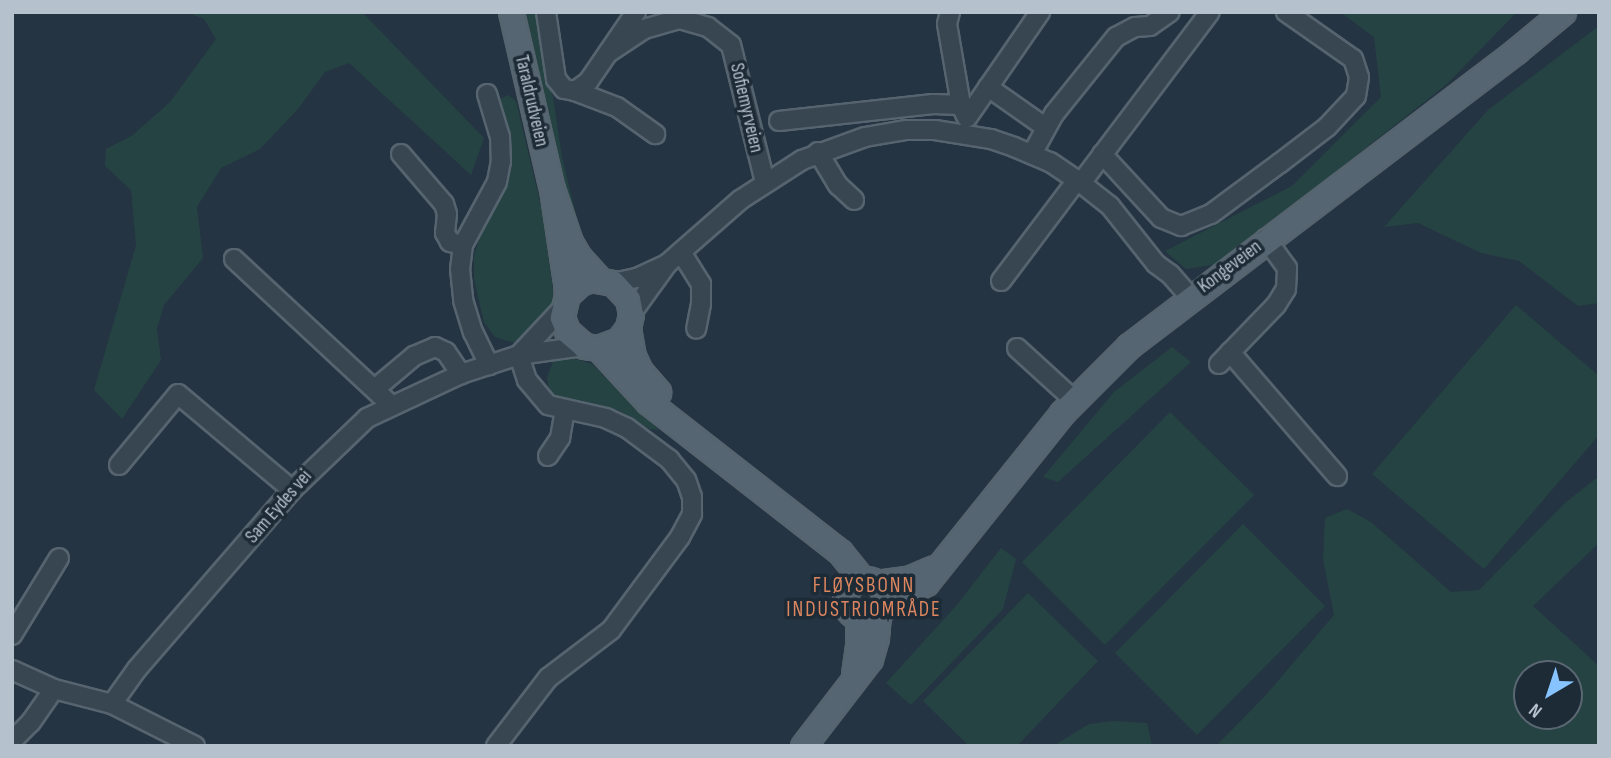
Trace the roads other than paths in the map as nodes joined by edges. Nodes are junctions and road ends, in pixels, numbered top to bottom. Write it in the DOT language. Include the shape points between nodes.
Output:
graph roads {
  1 [pos="511,12"];
  2 [pos="546,12"];
  3 [pos="636,12"];
  4 [pos="950,12"];
  5 [pos="1040,12"];
  6 [pos="1170,12"];
  7 [pos="1210,12"];
  8 [pos="1286,12"];
  9 [pos="1563,12"];
  10 [pos="608,53"];
  11 [pos="988,87"];
  12 [pos="575,91"];
  13 [pos="487,94"];
  14 [pos="823,116"];
  15 [pos="964,119"];
  16 [pos="779,121"];
  17 [pos="1045,127"];
  18 [pos="655,134"];
  19 [pos="823,150"];
  20 [pos="1102,153"];
  21 [pos="401,154"];
  22 [pos="1032,154"];
  23 [pos="1079,181"];
  24 [pos="765,182"];
  25 [pos="552,189"];
  26 [pos="854,200"];
  27 [pos="1266,239"];
  28 [pos="463,245"];
  29 [pos="681,252"];
  30 [pos="234,259"];
  31 [pos="667,264"];
  32 [pos="606,281"];
  33 [pos="1001,281"];
  34 [pos="1184,301"];
  35 [pos="565,302"];
  36 [pos="630,321"];
  37 [pos="696,329"];
  38 [pos="591,347"];
  39 [pos="1017,348"];
  40 [pos="519,355"];
  41 [pos="489,365"];
  42 [pos="461,374"];
  43 [pos="376,388"];
  44 [pos="1074,400"];
  45 [pos="392,405"];
  46 [pos="565,411"];
  47 [pos="680,424"];
  48 [pos="548,456"];
  49 [pos="119,465"];
  50 [pos="1337,476"];
  51 [pos="292,490"];
  52 [pos="58,558"];
  53 [pos="939,566"];
  54 [pos="862,585"];
  55 [pos="873,612"];
  56 [pos="12,635"];
  57 [pos="12,670"];
  58 [pos="54,689"];
  59 [pos="112,704"];
  60 [pos="12,741"];
  61 [pos="195,746"];
  62 [pos="496,746"];
  63 [pos="803,746"];
  1 -- 25 [label="main road, Taraldrudveien"];
  2 -- 12 [label="street" via="556,79 564,89"];
  3 -- 10 [label="street, Sofiemyrveien"];
  4 -- 15 [label="street" via="947,24"];
  5 -- 11 [label="street"];
  6 -- 17 [label="street" via="1150,26 1135,27 1116,37"];
  7 -- 20 [label="street"];
  8 -- 20 [label="street" via="1353,59 1359,76 1356,96 1289,156 1211,214 1181,226 1161,218"];
  9 -- 27 [label="main road, Kongeveien"];
  10 -- 12 [label="street, Sofiemyrveien" via="588,82"];
  10 -- 24 [label="street, Sofiemyrveien" via="644,29 680,19 708,27 730,45"];
  11 -- 15 [label="street"];
  11 -- 17 [label="street"];
  12 -- 18 [label="street" via="617,107"];
  13 -- 28 [label="street" via="500,138 501,161 497,182"];
  14 -- 15 [label="street" via="933,104"];
  14 -- 16 [label="street"];
  14 -- 19 [label="street"];
  15 -- 19 [label="street, Sofiemyrveien" via="865,137"];
  15 -- 22 [label="street, Sofiemyrveien"];
  17 -- 22 [label="street"];
  19 -- 24 [label="street, Sofiemyrveien"];
  19 -- 26 [label="street" via="838,186"];
  20 -- 23 [label="street"];
  21 -- 28 [label="street" via="444,204 444,233 450,242"];
  22 -- 23 [label="street, Sofiemyrveien"];
  23 -- 33 [label="street"];
  23 -- 34 [label="street, Sofiemyrveien" via="1110,206 1156,264 1161,281"];
  24 -- 29 [label="street, Sofiemyrveien"];
  25 -- 32 [label="main road, Taraldrudveien" via="578,256"];
  25 -- 35 [label="main road, Taraldrudveien"];
  27 -- 34 [label="main road, Kongeveien"];
  27 -- 50 [label="street" via="1287,268 1286,289 1224,358"];
  28 -- 41 [label="street" via="463,300"];
  29 -- 31 [label="street, Sofiemyrveien"];
  29 -- 37 [label="street" via="701,284"];
  30 -- 43 [label="street"];
  31 -- 32 [label="street, Sofiemyrveien" via="637,278"];
  31 -- 36 [label="street, Sofiemyrveien"];
  32 -- 35 [label="main road" via="580,283"];
  32 -- 36 [label="main road" via="626,295"];
  34 -- 44 [label="main road, Kongeveien"];
  35 -- 38 [label="main road" via="567,331"];
  35 -- 40 [label="street, Sam Eydes vei"];
  36 -- 38 [label="main road" via="619,340"];
  36 -- 47 [label="main road" via="633,356 640,371"];
  38 -- 40 [label="street, Sam Eydes vei"];
  38 -- 47 [label="main road" via="648,402"];
  39 -- 44 [label="street"];
  40 -- 41 [label="street, Sam Eydes vei"];
  40 -- 46 [label="street" via="536,394"];
  41 -- 42 [label="street, Sam Eydes vei"];
  42 -- 43 [label="street" via="446,352 435,347 414,356"];
  42 -- 45 [label="street, Sam Eydes vei"];
  43 -- 45 [label="street"];
  44 -- 53 [label="main road, Kongeveien"];
  45 -- 51 [label="street, Sam Eydes vei" via="368,418"];
  46 -- 48 [label="street" via="560,438"];
  46 -- 62 [label="street" via="606,418 650,443 686,480 692,514 611,630 548,678"];
  47 -- 54 [label="main road" via="806,528 832,562"];
  49 -- 51 [label="street" via="178,394"];
  51 -- 59 [label="street, Sam Eydes vei"];
  52 -- 56 [label="street"];
  53 -- 54 [label="main road, Kongeveien" via="910,578"];
  53 -- 55 [label="main road, Kongeveien" via="926,583"];
  54 -- 55 [label="main road" via="883,592"];
  54 -- 55 [label="main road" via="847,608"];
  55 -- 63 [label="main road" via="858,645 853,682"];
  57 -- 58 [label="street"];
  58 -- 59 [label="street"];
  58 -- 60 [label="street"];
  59 -- 61 [label="street"];
}
